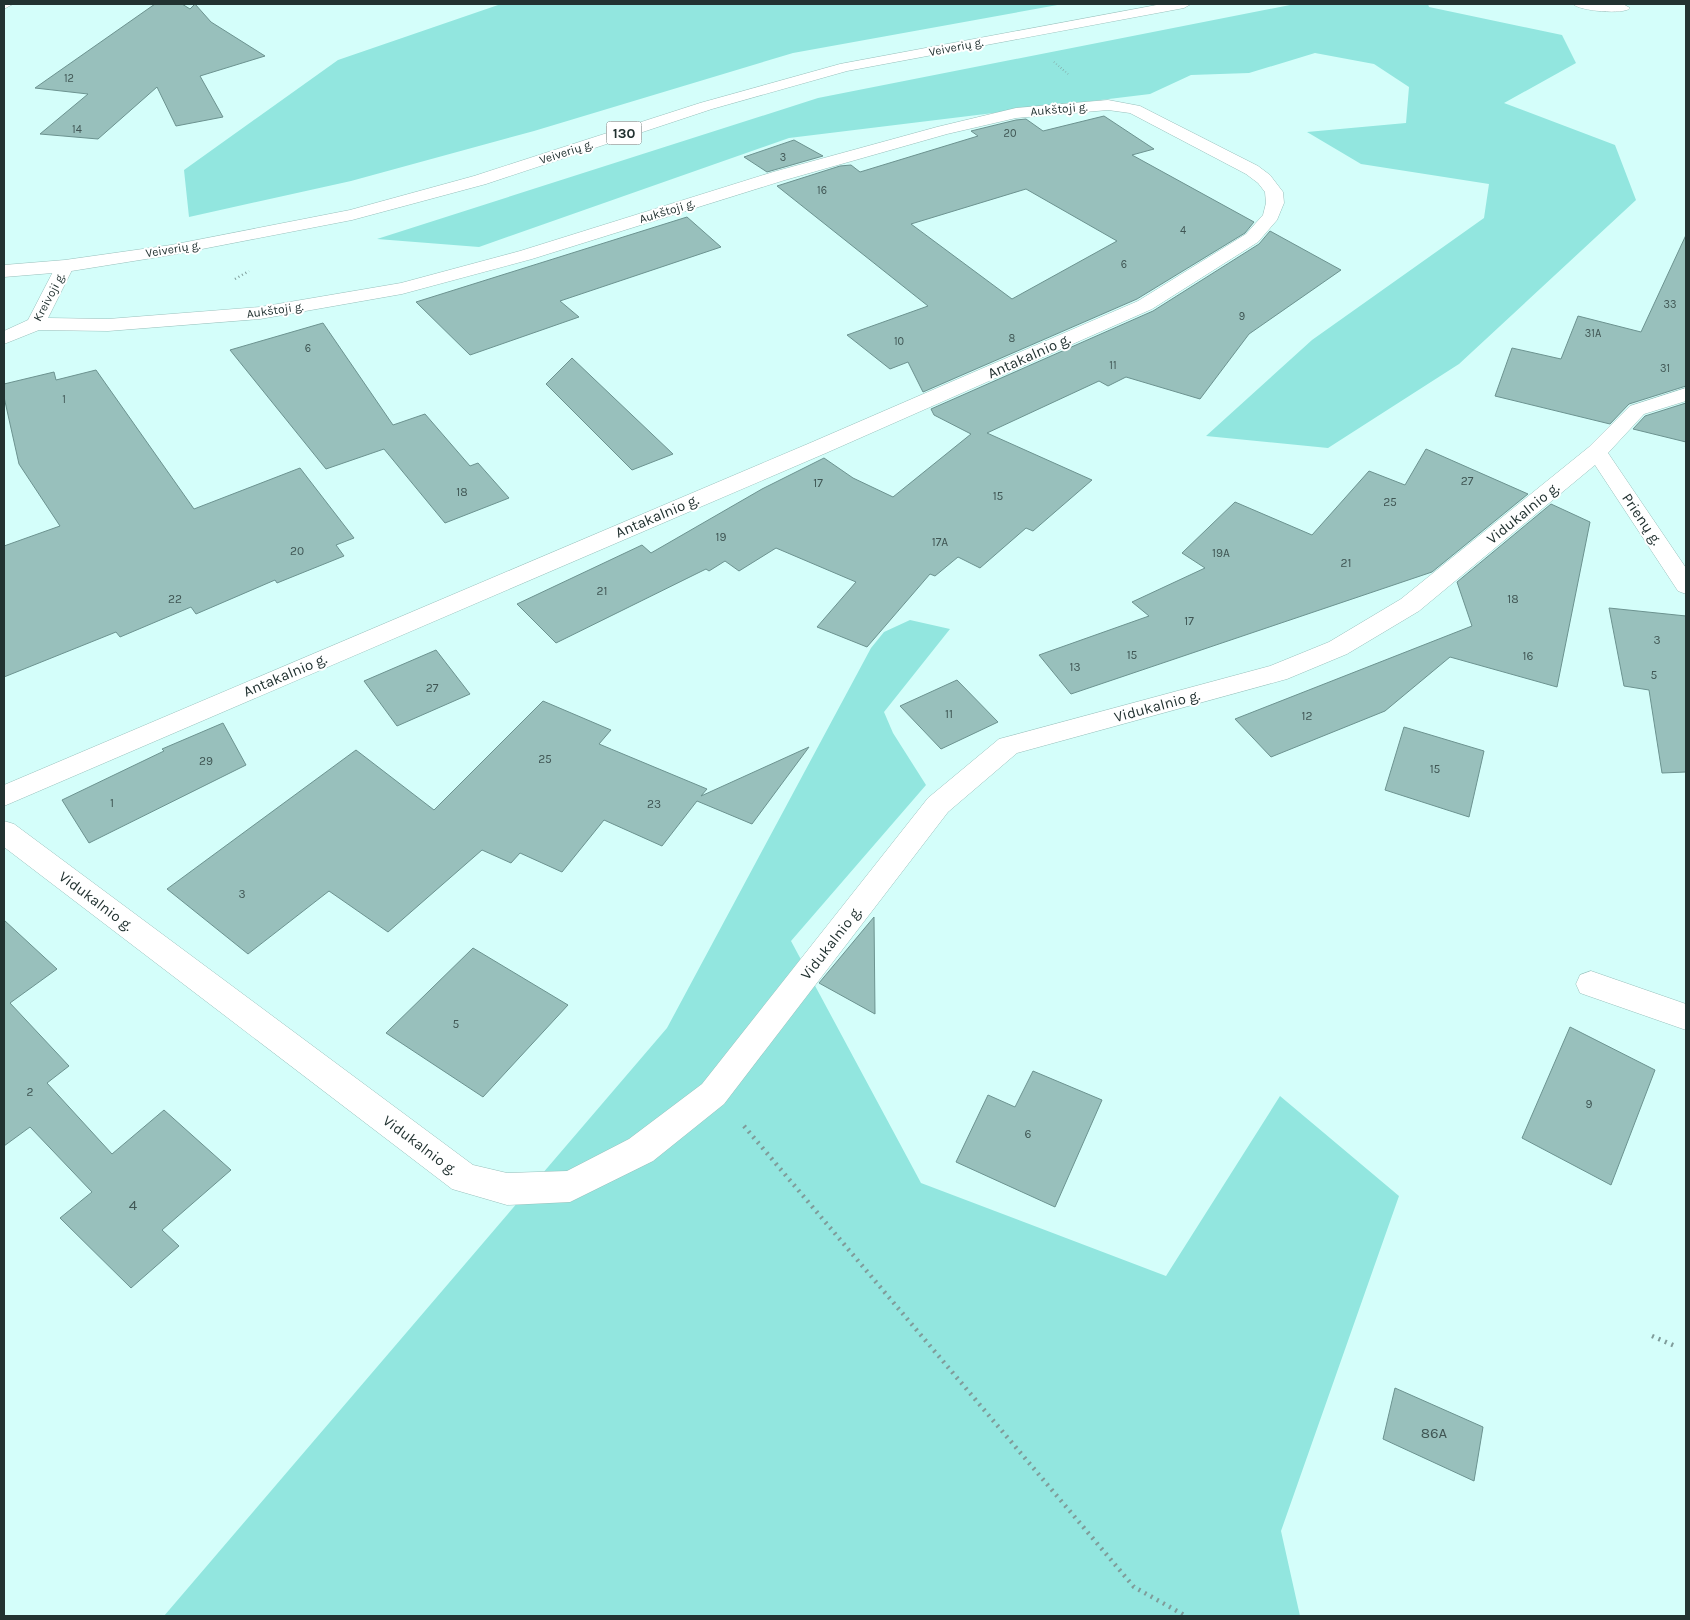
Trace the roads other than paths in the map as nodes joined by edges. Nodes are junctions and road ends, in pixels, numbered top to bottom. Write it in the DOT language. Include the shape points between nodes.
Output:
graph roads {
  1 [pos="1184,4"];
  2 [pos="1580,4"];
  3 [pos="1623,8"];
  4 [pos="1274,192"];
  5 [pos="65,266"];
  6 [pos="4,271"];
  7 [pos="36,324"];
  8 [pos="4,338"];
  9 [pos="1686,394"];
  10 [pos="1597,452"];
  11 [pos="1686,586"];
  12 [pos="4,796"];
  13 [pos="4,832"];
  14 [pos="1591,984"];
  15 [pos="1686,1017"];
  1 -- 5 [label="street, Veiverių g. / 130" via="845,68 706,106 480,180 352,215 190,247"];
  2 -- 3 [label="street"];
  4 -- 7 [label="street, Aukštoji g." via="1252,170 1134,109 1108,106 1061,108 1016,113 943,130 779,176 526,255 402,288 260,313 117,324"];
  4 -- 12 [label="street, Antakalnio g." via="1271,216 1252,238 1145,305"];
  5 -- 6 [label="street, Veiverių g. / 130"];
  5 -- 7 [label="street, Kreivoji g."];
  7 -- 8 [label="street, Kreivoji g."];
  9 -- 10 [label="street, Vidukalnio g." via="1637,410"];
  10 -- 11 [label="street, Prienų g."];
  10 -- 13 [label="street, Vidukalnio g." via="1410,605 1338,648 1278,673 1008,746 938,805 713,1094 641,1150 570,1186 507,1189 464,1178"];
  14 -- 15 [label="street"];
}
